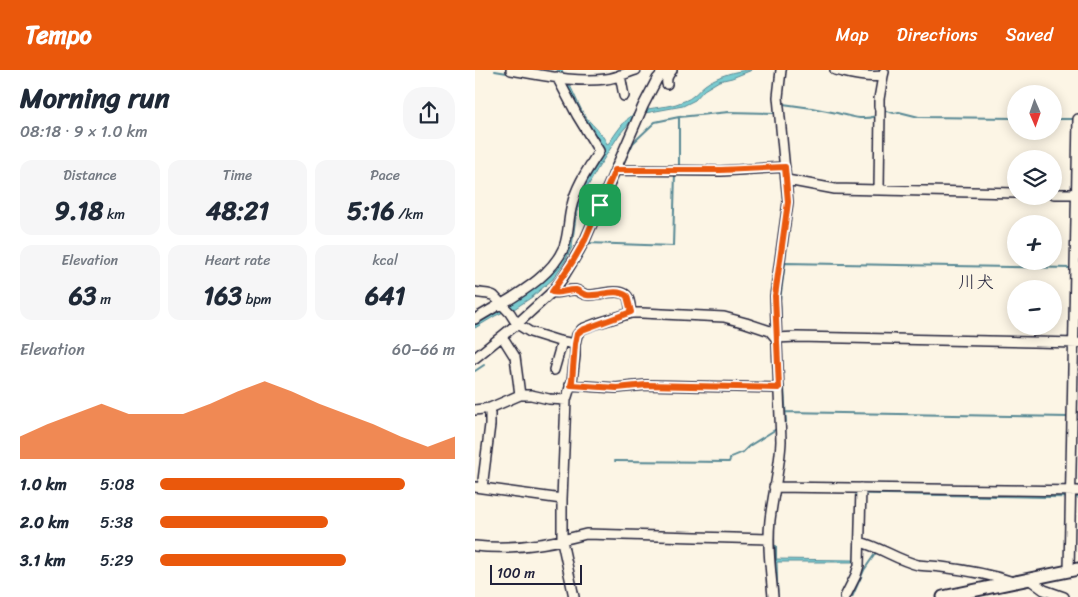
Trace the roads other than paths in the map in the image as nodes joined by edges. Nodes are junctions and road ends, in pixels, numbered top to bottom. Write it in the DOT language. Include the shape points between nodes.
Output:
graph roads {
  1 [pos="511,70"];
  2 [pos="636,70"];
  3 [pos="665,70"];
  4 [pos="672,70"];
  5 [pos="781,70"];
  6 [pos="835,70"];
  7 [pos="884,73"];
  8 [pos="552,74"];
  9 [pos="620,75"];
  10 [pos="667,84"];
  11 [pos="624,96"];
  12 [pos="1078,119"];
  13 [pos="785,167"];
  14 [pos="615,170"];
  15 [pos="787,180"];
  16 [pos="879,190"];
  17 [pos="1007,193"];
  18 [pos="1062,194"];
  19 [pos="1077,194"];
  20 [pos="475,292"];
  21 [pos="552,292"];
  22 [pos="504,306"];
  23 [pos="535,308"];
  24 [pos="631,312"];
  25 [pos="543,313"];
  26 [pos="475,319"];
  27 [pos="517,324"];
  28 [pos="776,338"];
  29 [pos="505,340"];
  30 [pos="561,342"];
  31 [pos="1076,343"];
  32 [pos="575,344"];
  33 [pos="475,358"];
  34 [pos="554,370"];
  35 [pos="571,385"];
  36 [pos="779,388"];
  37 [pos="520,395"];
  38 [pos="566,400"];
  39 [pos="490,408"];
  40 [pos="475,410"];
  41 [pos="774,487"];
  42 [pos="478,488"];
  43 [pos="861,491"];
  44 [pos="1073,494"];
  45 [pos="562,499"];
  46 [pos="769,539"];
  47 [pos="562,541"];
  48 [pos="860,542"];
  49 [pos="475,546"];
  50 [pos="1074,570"];
  51 [pos="1029,579"];
  52 [pos="1014,582"];
  53 [pos="574,597"];
  54 [pos="773,597"];
  55 [pos="845,597"];
  56 [pos="943,597"];
  57 [pos="1064,597"];
  1 -- 8 [label="street"];
  2 -- 9 [label="street"];
  3 -- 14 [label="street" via="657,79"];
  4 -- 10 [label="street"];
  5 -- 13 [label="street" via="778,97"];
  6 -- 7 [label="street" via="858,76 877,77"];
  7 -- 16 [label="street" via="879,99"];
  8 -- 9 [label="street" via="578,80 608,79"];
  8 -- 22 [label="street" via="599,151 574,197 563,249 545,273"];
  9 -- 11 [label="street"];
  12 -- 19 [label="street"];
  13 -- 14 [label="street"];
  13 -- 15 [label="street"];
  14 -- 21 [label="street" via="581,247"];
  15 -- 16 [label="street" via="835,190"];
  15 -- 28 [label="street" via="788,202 775,296"];
  16 -- 17 [label="street"];
  18 -- 19 [label="street"];
  19 -- 31 [label="street"];
  20 -- 22 [label="street" via="492,294"];
  21 -- 23 [label="street"];
  21 -- 24 [label="street" via="576,290 585,295 624,293"];
  22 -- 26 [label="street"];
  22 -- 27 [label="street"];
  23 -- 25 [label="street"];
  23 -- 27 [label="street"];
  24 -- 28 [label="street" via="724,317 769,331"];
  24 -- 32 [label="street" via="582,330 577,334"];
  27 -- 30 [label="street"];
  27 -- 33 [label="street"];
  28 -- 31 [label="street"];
  28 -- 36 [label="street"];
  29 -- 37 [label="street" via="515,357"];
  30 -- 32 [label="street"];
  30 -- 34 [label="street"];
  31 -- 44 [label="street"];
  32 -- 35 [label="street"];
  35 -- 36 [label="street"];
  35 -- 38 [label="street"];
  36 -- 41 [label="street" via="781,451"];
  37 -- 38 [label="street"];
  37 -- 39 [label="street"];
  38 -- 45 [label="street"];
  39 -- 40 [label="street"];
  39 -- 42 [label="street" via="490,425"];
  41 -- 43 [label="street"];
  41 -- 46 [label="street"];
  42 -- 45 [label="street"];
  43 -- 44 [label="street"];
  43 -- 48 [label="street"];
  44 -- 50 [label="street"];
  45 -- 47 [label="street"];
  46 -- 47 [label="street" via="586,534"];
  46 -- 54 [label="street"];
  47 -- 49 [label="street" via="492,548"];
  47 -- 53 [label="street"];
  48 -- 52 [label="street" via="920,565 975,571"];
  48 -- 55 [label="street" via="859,566"];
  50 -- 51 [label="main road"];
  51 -- 52 [label="main road"];
  51 -- 57 [label="street" via="1044,590"];
  52 -- 56 [label="main road"];
}
